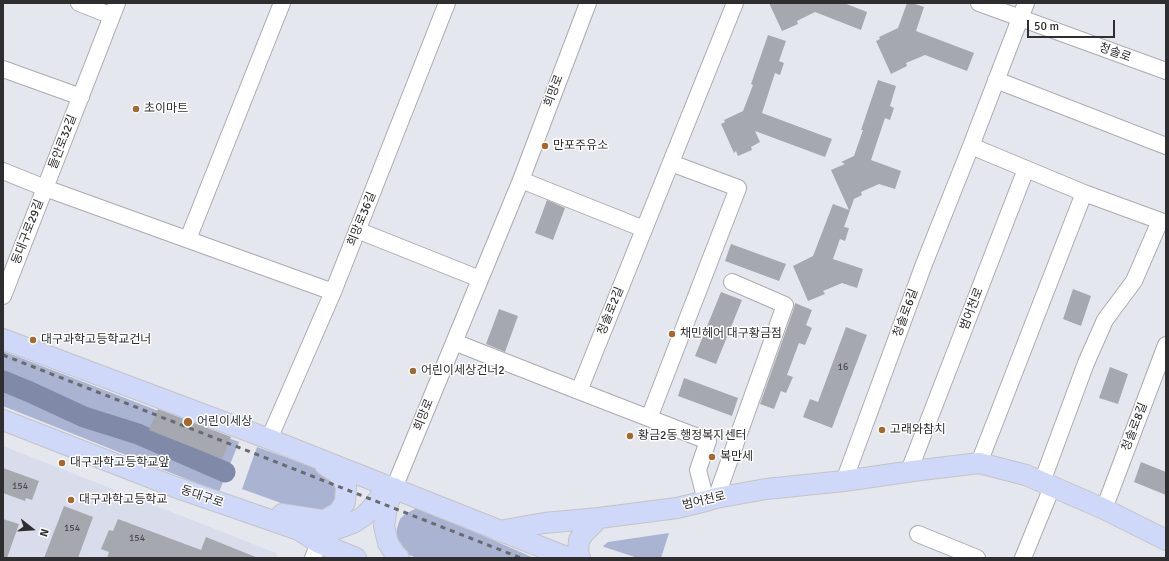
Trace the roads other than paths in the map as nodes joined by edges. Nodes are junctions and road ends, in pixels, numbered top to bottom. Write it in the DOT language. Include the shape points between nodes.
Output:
graph roads {
  1 [pos="79,3"];
  2 [pos="282,3"];
  3 [pos="447,3"];
  4 [pos="588,3"];
  5 [pos="735,3"];
  6 [pos="979,3"];
  7 [pos="1026,3"];
  8 [pos="115,9"];
  9 [pos="1020,19"];
  10 [pos="3,69"];
  11 [pos="1166,71"];
  12 [pos="996,80"];
  13 [pos="81,97"];
  14 [pos="971,146"];
  15 [pos="1166,146"];
  16 [pos="671,163"];
  17 [pos="1026,169"];
  18 [pos="3,172"];
  19 [pos="521,180"];
  20 [pos="45,188"];
  21 [pos="1084,193"];
  22 [pos="1163,222"];
  23 [pos="644,229"];
  24 [pos="357,230"];
  25 [pos="188,239"];
  26 [pos="480,278"];
  27 [pos="732,282"];
  28 [pos="333,292"];
  29 [pos="3,296"];
  30 [pos="3,339"];
  31 [pos="454,342"];
  32 [pos="1166,345"];
  33 [pos="579,391"];
  34 [pos="649,418"];
  35 [pos="3,420"];
  36 [pos="269,438"];
  37 [pos="309,455"];
  38 [pos="980,463"];
  39 [pos="909,471"];
  40 [pos="844,481"];
  41 [pos="1047,484"];
  42 [pos="394,488"];
  43 [pos="711,500"];
  44 [pos="236,509"];
  45 [pos="1104,509"];
  46 [pos="598,518"];
  47 [pos="301,531"];
  48 [pos="499,531"];
  49 [pos="918,534"];
  50 [pos="1166,540"];
  51 [pos="316,551"];
  52 [pos="356,558"];
  53 [pos="399,558"];
  54 [pos="569,558"];
  55 [pos="580,558"];
  56 [pos="977,558"];
  57 [pos="1023,558"];
  1 -- 8 [label="street, 들안로32길"];
  2 -- 25 [label="street"];
  3 -- 24 [label="street, 희망로36길"];
  4 -- 19 [label="street, 희망로"];
  5 -- 16 [label="street, 청솔로2길"];
  6 -- 9 [label="street, 청솔로"];
  7 -- 9 [label="street"];
  8 -- 13 [label="street, 들안로32길"];
  9 -- 11 [label="street, 청솔로"];
  9 -- 12 [label="street, 청솔로6길"];
  10 -- 13 [label="street"];
  12 -- 14 [label="street, 청솔로6길"];
  12 -- 15 [label="street"];
  13 -- 20 [label="street, 들안로32길"];
  14 -- 17 [label="street"];
  14 -- 40 [label="street, 청솔로6길" via="924,264"];
  16 -- 23 [label="street, 청솔로2길"];
  16 -- 34 [label="street" via="738,188"];
  17 -- 21 [label="street"];
  17 -- 39 [label="street, 범어천로"];
  18 -- 20 [label="street, 동대구로29길"];
  19 -- 23 [label="street"];
  19 -- 26 [label="street, 희망로"];
  20 -- 25 [label="street"];
  20 -- 29 [label="street, 동대구로29길"];
  21 -- 22 [label="street"];
  21 -- 38 [label="street"];
  22 -- 41 [label="street" via="1134,281 1105,320 1086,363"];
  23 -- 33 [label="street, 청솔로2길"];
  24 -- 26 [label="street"];
  24 -- 28 [label="street, 희망로36길"];
  25 -- 28 [label="street"];
  26 -- 31 [label="street, 희망로"];
  27 -- 43 [label="street" via="786,305"];
  28 -- 36 [label="street"];
  30 -- 36 [label="main road"];
  31 -- 33 [label="street"];
  31 -- 42 [label="street, 희망로"];
  32 -- 45 [label="street, 청솔로8길"];
  33 -- 34 [label="street"];
  34 -- 43 [label="street" via="708,441 698,470"];
  35 -- 44 [label="main road, 동대구로"];
  36 -- 37 [label="main road"];
  37 -- 42 [label="main road"];
  37 -- 44 [label="main road" via="343,479 346,497 343,507 336,515 316,520 265,509"];
  38 -- 39 [label="main road, 범어천로"];
  38 -- 41 [label="main road, 범어천로" via="1026,475"];
  39 -- 40 [label="main road, 범어천로"];
  40 -- 43 [label="main road, 범어천로" via="766,488"];
  41 -- 45 [label="main road, 범어천로"];
  41 -- 57 [label="street"];
  42 -- 47 [label="main road" via="380,497 373,508 353,523 329,532"];
  42 -- 48 [label="main road"];
  42 -- 53 [label="main road" via="384,526 388,544"];
  43 -- 46 [label="main road, 범어천로" via="677,508"];
  44 -- 47 [label="main road, 동대구로"];
  45 -- 50 [label="main road, 범어천로"];
  46 -- 48 [label="main road, 범어천로" via="544,522"];
  46 -- 55 [label="main road" via="579,540"];
  47 -- 51 [label="main road, 동대구로"];
  48 -- 54 [label="main road"];
  49 -- 56 [label="street"];
  51 -- 52 [label="main road, 동대구로"];
}
